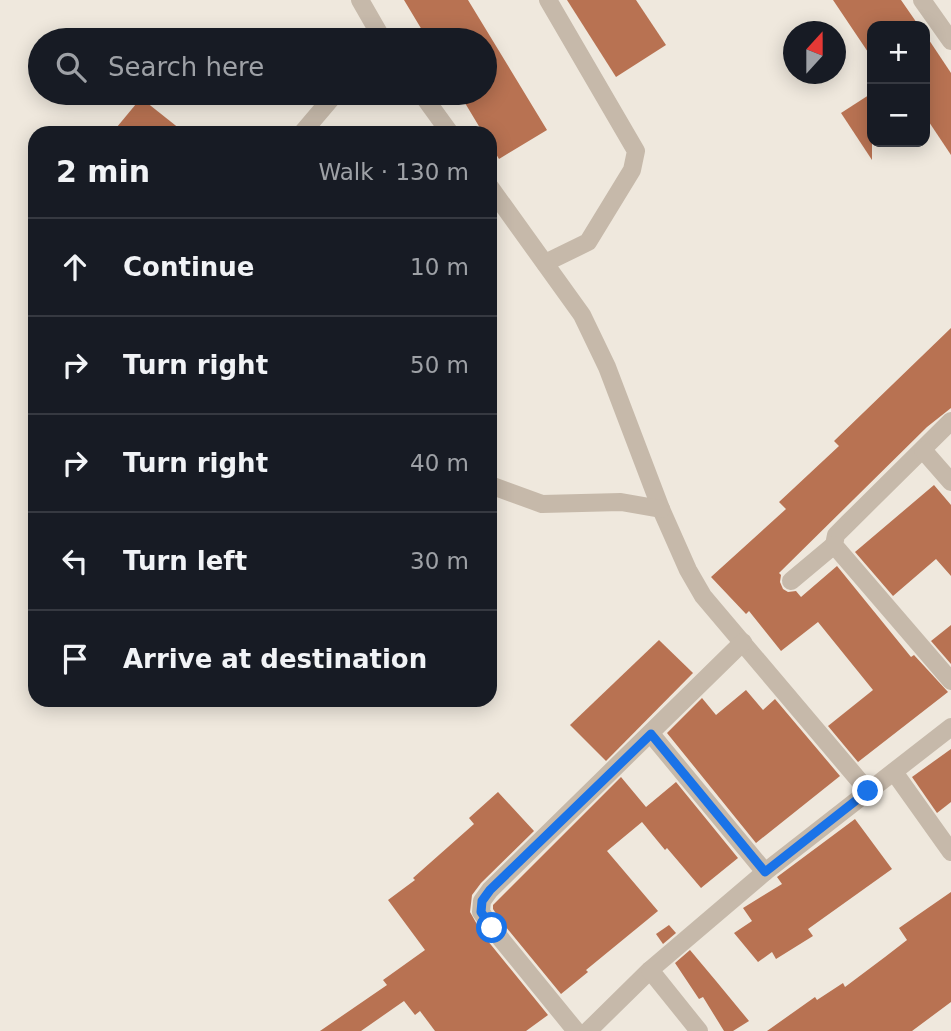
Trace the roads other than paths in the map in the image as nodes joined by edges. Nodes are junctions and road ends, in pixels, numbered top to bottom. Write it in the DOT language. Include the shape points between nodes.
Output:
graph roads {
  1 [pos="360,0"];
  2 [pos="548,0"];
  3 [pos="922,0"];
  4 [pos="371,28"];
  5 [pos="951,41"];
  6 [pos="326,105"];
  7 [pos="430,105"];
  8 [pos="308,126"];
  9 [pos="445,126"];
  10 [pos="497,197"];
  11 [pos="545,263"];
  12 [pos="951,421"];
  13 [pos="923,450"];
  14 [pos="951,482"];
  15 [pos="497,488"];
  16 [pos="661,509"];
  17 [pos="834,545"];
  18 [pos="792,581"];
  19 [pos="743,642"];
  20 [pos="951,681"];
  21 [pos="951,727"];
  22 [pos="651,734"];
  23 [pos="894,772"];
  24 [pos="868,791"];
  25 [pos="951,852"];
  26 [pos="765,872"];
  27 [pos="650,970"];
  28 [pos="576,1031"];
  29 [pos="588,1031"];
  30 [pos="699,1031"];
  1 -- 4 [label="street"];
  2 -- 11 [label="street" via="636,151 632,170 588,243"];
  3 -- 5 [label="street"];
  6 -- 8 [label="street"];
  7 -- 9 [label="street"];
  10 -- 11 [label="street"];
  11 -- 16 [label="street" via="582,315 607,367"];
  12 -- 13 [label="street"];
  13 -- 14 [label="street"];
  13 -- 17 [label="street" via="836,535"];
  15 -- 16 [label="street" via="542,504 621,502"];
  16 -- 19 [label="street" via="704,596"];
  17 -- 18 [label="street"];
  17 -- 20 [label="street"];
  19 -- 22 [label="street"];
  19 -- 24 [label="street"];
  21 -- 23 [label="street"];
  22 -- 26 [label="street"];
  22 -- 28 [label="street" via="482,901 481,912 492,928"];
  23 -- 24 [label="street"];
  23 -- 25 [label="street"];
  24 -- 26 [label="street"];
  26 -- 27 [label="street"];
  27 -- 29 [label="street"];
  27 -- 30 [label="street"];
}
